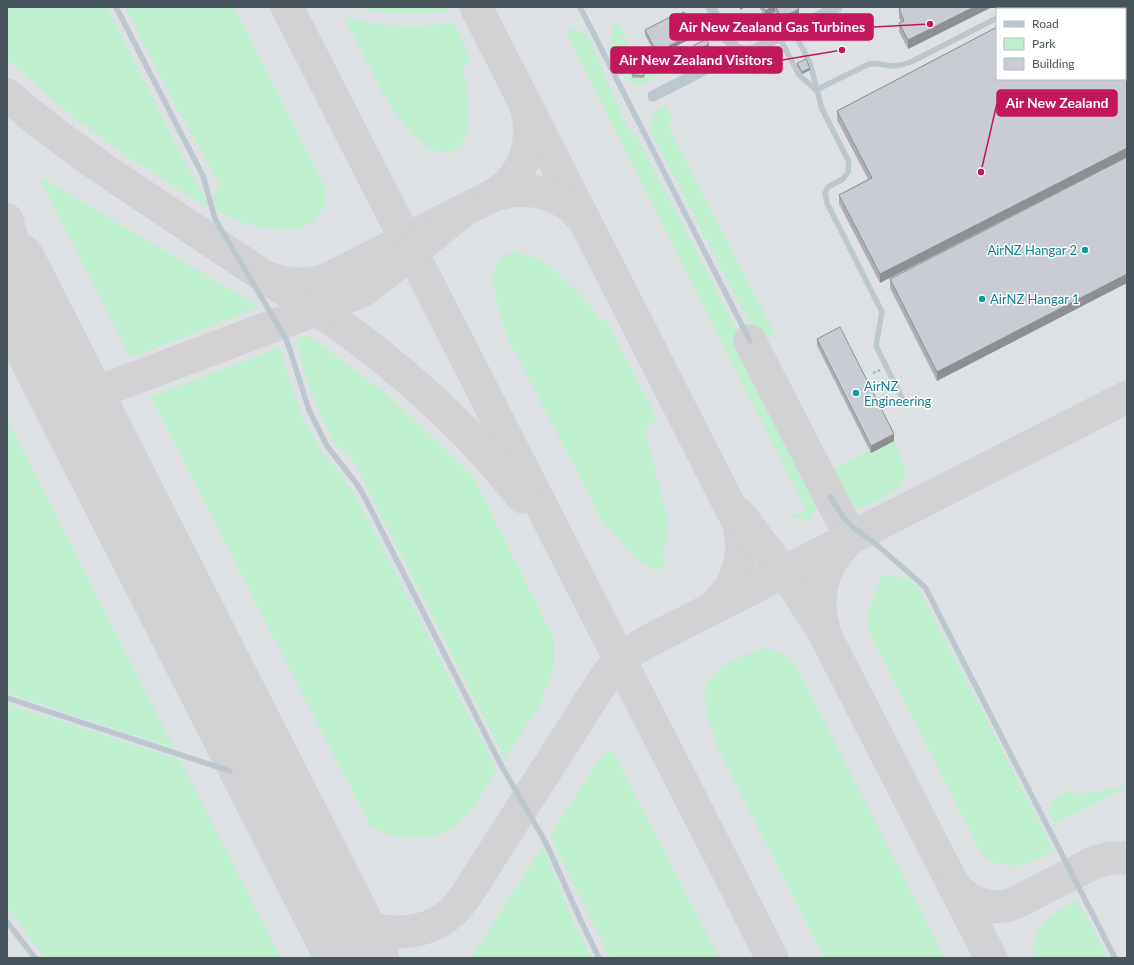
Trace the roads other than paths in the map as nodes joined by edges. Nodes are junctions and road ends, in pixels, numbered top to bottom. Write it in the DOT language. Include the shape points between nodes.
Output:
graph roads {
  1 [pos="116,7"];
  2 [pos="580,7"];
  3 [pos="711,7"];
  4 [pos="837,7"];
  5 [pos="996,19"];
  6 [pos="793,30"];
  7 [pos="779,37"];
  8 [pos="741,51"];
  9 [pos="816,90"];
  10 [pos="653,96"];
  11 [pos="750,341"];
  12 [pos="905,404"];
  13 [pos="830,498"];
  14 [pos="7,698"];
  15 [pos="230,771"];
  16 [pos="7,922"];
  17 [pos="34,958"];
  18 [pos="599,958"];
  19 [pos="1115,958"];
  1 -- 18 [label="lane" via="203,176 216,220 286,339 306,404 327,446 363,494 500,765 546,843"];
  2 -- 11 [label="lane"];
  3 -- 8 [label="street" via="727,38"];
  4 -- 6 [label="street"];
  5 -- 9 [label="lane" via="911,62 902,65 869,64"];
  6 -- 7 [label="street"];
  6 -- 9 [label="lane" via="810,63"];
  7 -- 8 [label="street" via="754,50"];
  7 -- 9 [label="lane" via="799,75"];
  8 -- 10 [label="street"];
  9 -- 12 [label="lane" via="822,109 849,162 848,172 843,179 828,187 825,193 827,204 882,312 876,346"];
  13 -- 19 [label="lane" via="854,528 925,587"];
  14 -- 15 [label="lane"];
  16 -- 17 [label="lane"];
}
